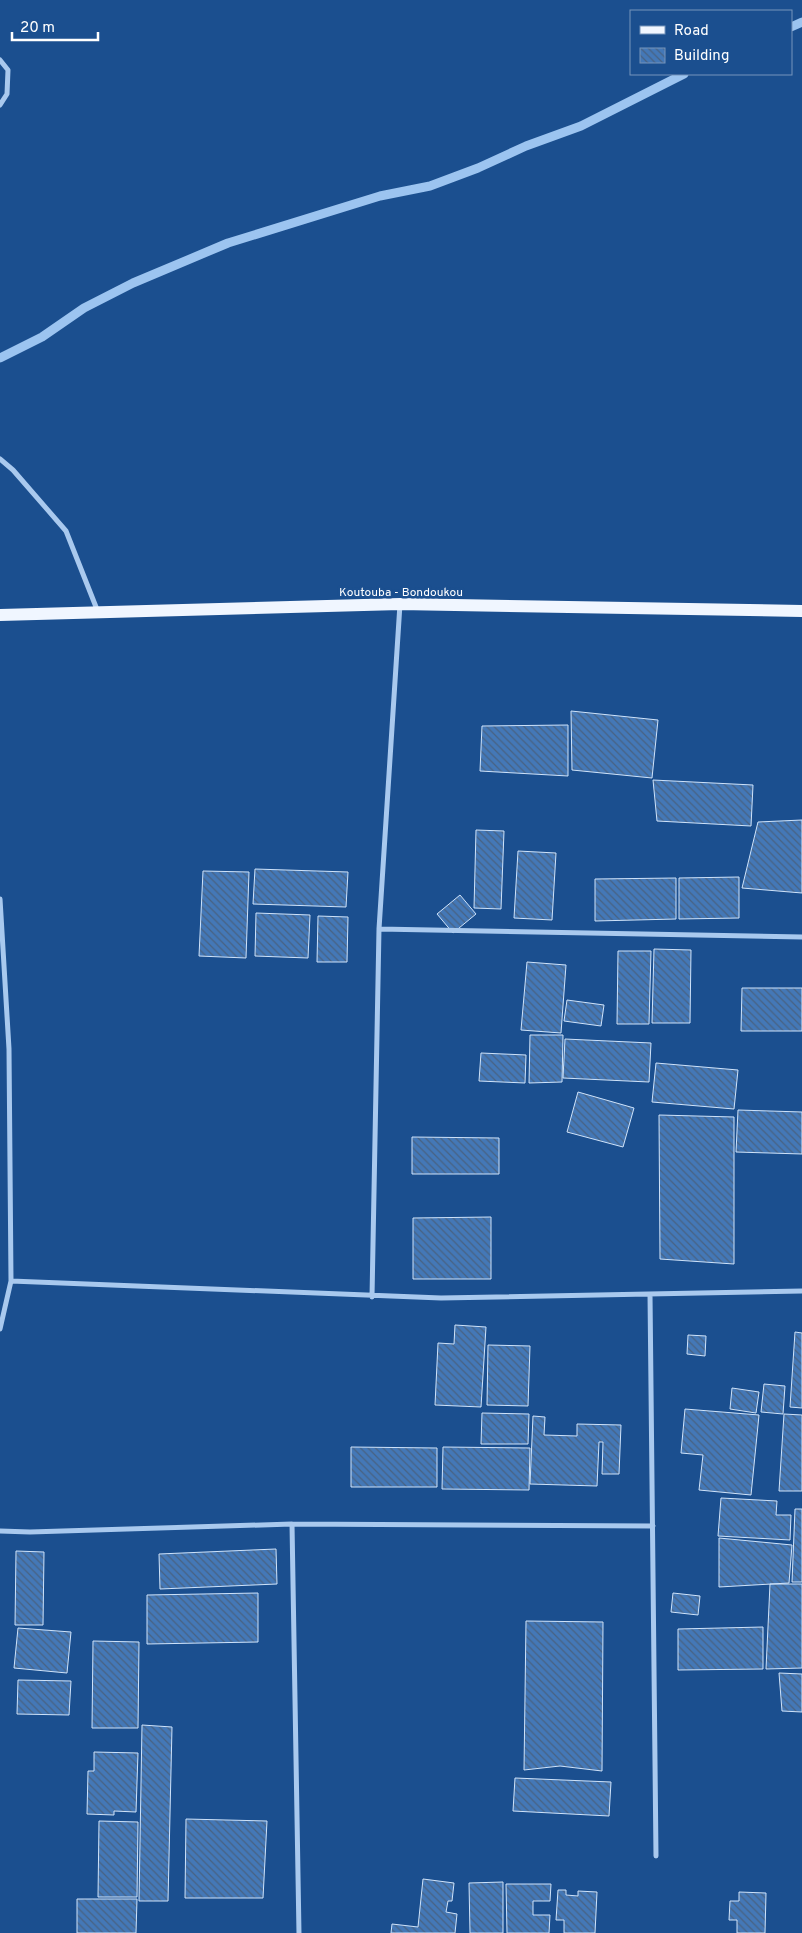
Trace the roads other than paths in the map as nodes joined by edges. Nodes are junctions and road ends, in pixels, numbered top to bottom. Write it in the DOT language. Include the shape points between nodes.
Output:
graph roads {
  1 [pos="0,60"];
  2 [pos="0,105"];
  3 [pos="0,459"];
  4 [pos="400,604"];
  5 [pos="802,611"];
  6 [pos="99,613"];
  7 [pos="0,615"];
  8 [pos="0,899"];
  9 [pos="379,929"];
  10 [pos="802,937"];
  11 [pos="11,1281"];
  12 [pos="802,1291"];
  13 [pos="650,1294"];
  14 [pos="372,1297"];
  15 [pos="0,1329"];
  16 [pos="292,1524"];
  17 [pos="653,1526"];
  18 [pos="0,1531"];
  19 [pos="656,1856"];
  20 [pos="299,1933"];
  1 -- 2 [label="street" via="8,70 7,94"];
  3 -- 6 [label="street" via="66,531"];
  4 -- 5 [label="main road, Koutouba - Bondoukou"];
  4 -- 6 [label="main road, Koutouba - Bondoukou"];
  4 -- 9 [label="street"];
  6 -- 7 [label="main road, Koutouba - Bondoukou"];
  8 -- 11 [label="street" via="8,1049"];
  9 -- 10 [label="street"];
  9 -- 14 [label="street"];
  11 -- 14 [label="street"];
  11 -- 15 [label="street"];
  12 -- 13 [label="street"];
  13 -- 14 [label="street"];
  13 -- 17 [label="street"];
  16 -- 17 [label="street"];
  16 -- 18 [label="street"];
  16 -- 20 [label="street"];
  17 -- 19 [label="street"];
}
